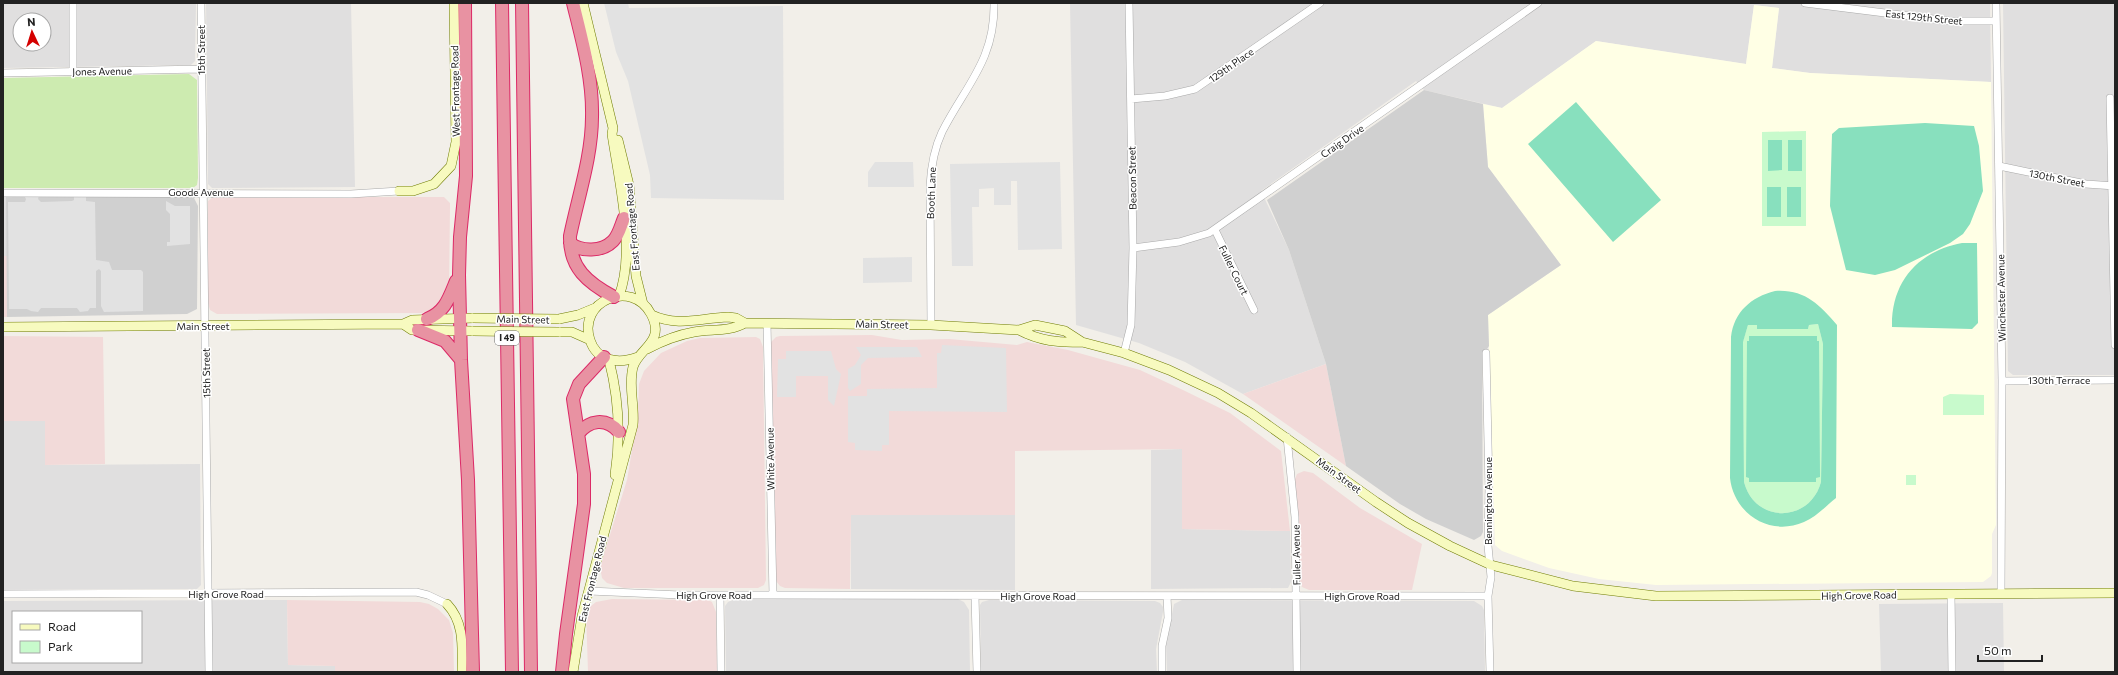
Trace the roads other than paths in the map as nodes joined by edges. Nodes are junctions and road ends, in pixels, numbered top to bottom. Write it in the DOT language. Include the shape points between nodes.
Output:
graph roads {
  1 [pos="73,3"];
  2 [pos="201,3"];
  3 [pos="454,3"];
  4 [pos="465,3"];
  5 [pos="502,3"];
  6 [pos="522,3"];
  7 [pos="573,3"];
  8 [pos="583,3"];
  9 [pos="994,3"];
  10 [pos="1129,3"];
  11 [pos="1320,3"];
  12 [pos="1538,3"];
  13 [pos="1805,3"];
  14 [pos="1996,3"];
  15 [pos="1861,6"];
  16 [pos="1996,21"];
  17 [pos="201,69"];
  18 [pos="73,71"];
  19 [pos="3,73"];
  20 [pos="2110,98"];
  21 [pos="1131,99"];
  22 [pos="613,128"];
  23 [pos="1999,166"];
  24 [pos="2114,186"];
  25 [pos="399,191"];
  26 [pos="3,192"];
  27 [pos="204,192"];
  28 [pos="624,218"];
  29 [pos="1215,230"];
  30 [pos="570,243"];
  31 [pos="1134,248"];
  32 [pos="459,275"];
  33 [pos="616,296"];
  34 [pos="643,304"];
  35 [pos="595,308"];
  36 [pos="1254,310"];
  37 [pos="652,315"];
  38 [pos="460,318"];
  39 [pos="427,319"];
  40 [pos="745,323"];
  41 [pos="403,324"];
  42 [pos="767,324"];
  43 [pos="930,325"];
  44 [pos="205,326"];
  45 [pos="3,328"];
  46 [pos="418,330"];
  47 [pos="1019,330"];
  48 [pos="460,331"];
  49 [pos="590,340"];
  50 [pos="1082,342"];
  51 [pos="2115,345"];
  52 [pos="647,349"];
  53 [pos="1124,353"];
  54 [pos="1486,353"];
  55 [pos="638,357"];
  56 [pos="606,359"];
  57 [pos="461,360"];
  58 [pos="2115,380"];
  59 [pos="2002,381"];
  60 [pos="619,432"];
  61 [pos="578,434"];
  62 [pos="1287,438"];
  63 [pos="615,486"];
  64 [pos="1491,564"];
  65 [pos="1602,590"];
  66 [pos="589,591"];
  67 [pos="2115,592"];
  68 [pos="3,594"];
  69 [pos="208,594"];
  70 [pos="1951,594"];
  71 [pos="2001,594"];
  72 [pos="720,595"];
  73 [pos="773,596"];
  74 [pos="975,596"];
  75 [pos="1167,596"];
  76 [pos="1296,596"];
  77 [pos="1488,596"];
  78 [pos="447,604"];
  79 [pos="209,672"];
  80 [pos="462,672"];
  81 [pos="473,672"];
  82 [pos="512,672"];
  83 [pos="531,672"];
  84 [pos="562,672"];
  85 [pos="573,672"];
  86 [pos="721,672"];
  87 [pos="977,672"];
  88 [pos="1162,672"];
  89 [pos="1297,672"];
  90 [pos="1490,672"];
  91 [pos="1952,672"];
  1 -- 18 [label="street"];
  2 -- 17 [label="street, 15th Street"];
  3 -- 25 [label="main road, West Frontage Road" via="456,142 451,166 434,184 413,191"];
  4 -- 32 [label="highway" via="466,176"];
  5 -- 82 [label="highway, I 49"];
  6 -- 83 [label="highway, I 49"];
  7 -- 30 [label="highway" via="588,69 592,116 590,140"];
  8 -- 22 [label="main road, East Frontage Road"];
  9 -- 43 [label="street, Booth Lane" via="991,41 981,67 942,133 931,168"];
  10 -- 21 [label="street, Beacon Street"];
  11 -- 21 [label="street, 129th Place" via="1195,89 1165,96"];
  12 -- 29 [label="street, Craig Drive"];
  13 -- 15 [label="street, East 129th Street"];
  14 -- 16 [label="street, Winchester Avenue"];
  15 -- 16 [label="street, East 129th Street" via="1949,21"];
  16 -- 23 [label="street, Winchester Avenue"];
  17 -- 18 [label="street, Jones Avenue"];
  17 -- 27 [label="street, 15th Street"];
  18 -- 19 [label="street, Jones Avenue"];
  20 -- 24 [label="street"];
  21 -- 31 [label="street, Beacon Street"];
  22 -- 28 [label="main road, East Frontage Road"];
  22 -- 34 [label="main road, East Frontage Road" via="629,185 636,276"];
  23 -- 24 [label="street, 130th Street" via="2086,184"];
  23 -- 59 [label="street, Winchester Avenue"];
  24 -- 51 [label="street"];
  25 -- 27 [label="street, Goode Avenue" via="351,194"];
  26 -- 27 [label="street, Goode Avenue"];
  27 -- 44 [label="street, 15th Street"];
  28 -- 30 [label="highway" via="618,234 608,245 583,250"];
  28 -- 33 [label="main road, East Frontage Road" via="625,270"];
  29 -- 31 [label="street, Craig Drive" via="1179,242"];
  29 -- 36 [label="street, Fuller Court"];
  30 -- 33 [label="highway" via="575,265 583,277"];
  31 -- 53 [label="street, Beacon Street" via="1130,325"];
  32 -- 38 [label="highway"];
  32 -- 39 [label="highway" via="446,305"];
  33 -- 34 [label="main road" via="630,297"];
  33 -- 35 [label="main road" via="606,299"];
  34 -- 37 [label="main road"];
  35 -- 38 [label="main road, Main Street, bridge" via="578,316 559,319"];
  35 -- 49 [label="main road" via="588,322"];
  37 -- 40 [label="main road, Main Street" via="675,323 728,317"];
  37 -- 52 [label="main road" via="654,333"];
  38 -- 39 [label="main road, Main Street"];
  38 -- 48 [label="highway"];
  39 -- 41 [label="main road, Main Street" via="412,320"];
  40 -- 42 [label="main road, Main Street"];
  40 -- 52 [label="main road, Main Street" via="737,328 685,334"];
  41 -- 44 [label="main road, Main Street"];
  41 -- 46 [label="main road, Main Street" via="412,330"];
  42 -- 43 [label="main road, Main Street"];
  42 -- 73 [label="street, White Avenue"];
  43 -- 47 [label="main road, Main Street"];
  44 -- 45 [label="main road, Main Street"];
  44 -- 69 [label="street, 15th Street"];
  46 -- 48 [label="main road, Main Street"];
  46 -- 57 [label="highway" via="445,341"];
  47 -- 50 [label="main road, Main Street" via="1033,337 1060,343"];
  47 -- 50 [label="main road, Main Street" via="1035,325 1066,331"];
  48 -- 49 [label="main road, Main Street, bridge" via="572,332"];
  48 -- 57 [label="highway"];
  49 -- 56 [label="main road"];
  50 -- 53 [label="main road, Main Street"];
  52 -- 55 [label="main road"];
  53 -- 62 [label="main road, Main Street" via="1175,372 1218,393"];
  54 -- 64 [label="street, Bennington Avenue" via="1488,546"];
  55 -- 56 [label="main road" via="623,361"];
  55 -- 63 [label="main road, East Frontage Road" via="631,378 633,425"];
  56 -- 60 [label="main road, East Frontage Road" via="617,396"];
  56 -- 61 [label="highway" via="587,373 575,391 573,408"];
  57 -- 81 [label="highway" via="467,460"];
  58 -- 59 [label="street, 130th Terrace"];
  59 -- 71 [label="street, Winchester Avenue"];
  60 -- 61 [label="highway" via="611,424 601,421 588,425"];
  60 -- 63 [label="main road, East Frontage Road"];
  61 -- 84 [label="highway" via="584,474 584,504"];
  62 -- 64 [label="main road, Main Street" via="1408,523 1450,546"];
  62 -- 76 [label="street, Fuller Avenue" via="1295,517"];
  63 -- 66 [label="main road, East Frontage Road"];
  64 -- 65 [label="main road, Main Street" via="1528,575"];
  64 -- 77 [label="street, Bennington Avenue"];
  65 -- 70 [label="main road, High Grove Road" via="1656,596"];
  66 -- 72 [label="street, High Grove Road"];
  66 -- 85 [label="main road, East Frontage Road" via="578,635"];
  67 -- 71 [label="main road, High Grove Road"];
  68 -- 69 [label="street, High Grove Road"];
  69 -- 78 [label="street, High Grove Road" via="416,592 428,594"];
  69 -- 79 [label="street, 15th Street"];
  70 -- 71 [label="main road, High Grove Road"];
  70 -- 91 [label="street"];
  72 -- 73 [label="street, High Grove Road"];
  72 -- 86 [label="street"];
  73 -- 74 [label="street, High Grove Road"];
  74 -- 75 [label="street, High Grove Road"];
  74 -- 87 [label="street"];
  75 -- 76 [label="street, High Grove Road"];
  75 -- 88 [label="street" via="1168,618 1162,646"];
  76 -- 77 [label="street, High Grove Road"];
  76 -- 89 [label="street, Fuller Avenue"];
  77 -- 90 [label="street, Bennington Avenue"];
  78 -- 80 [label="main road" via="456,615 460,627"];
}
